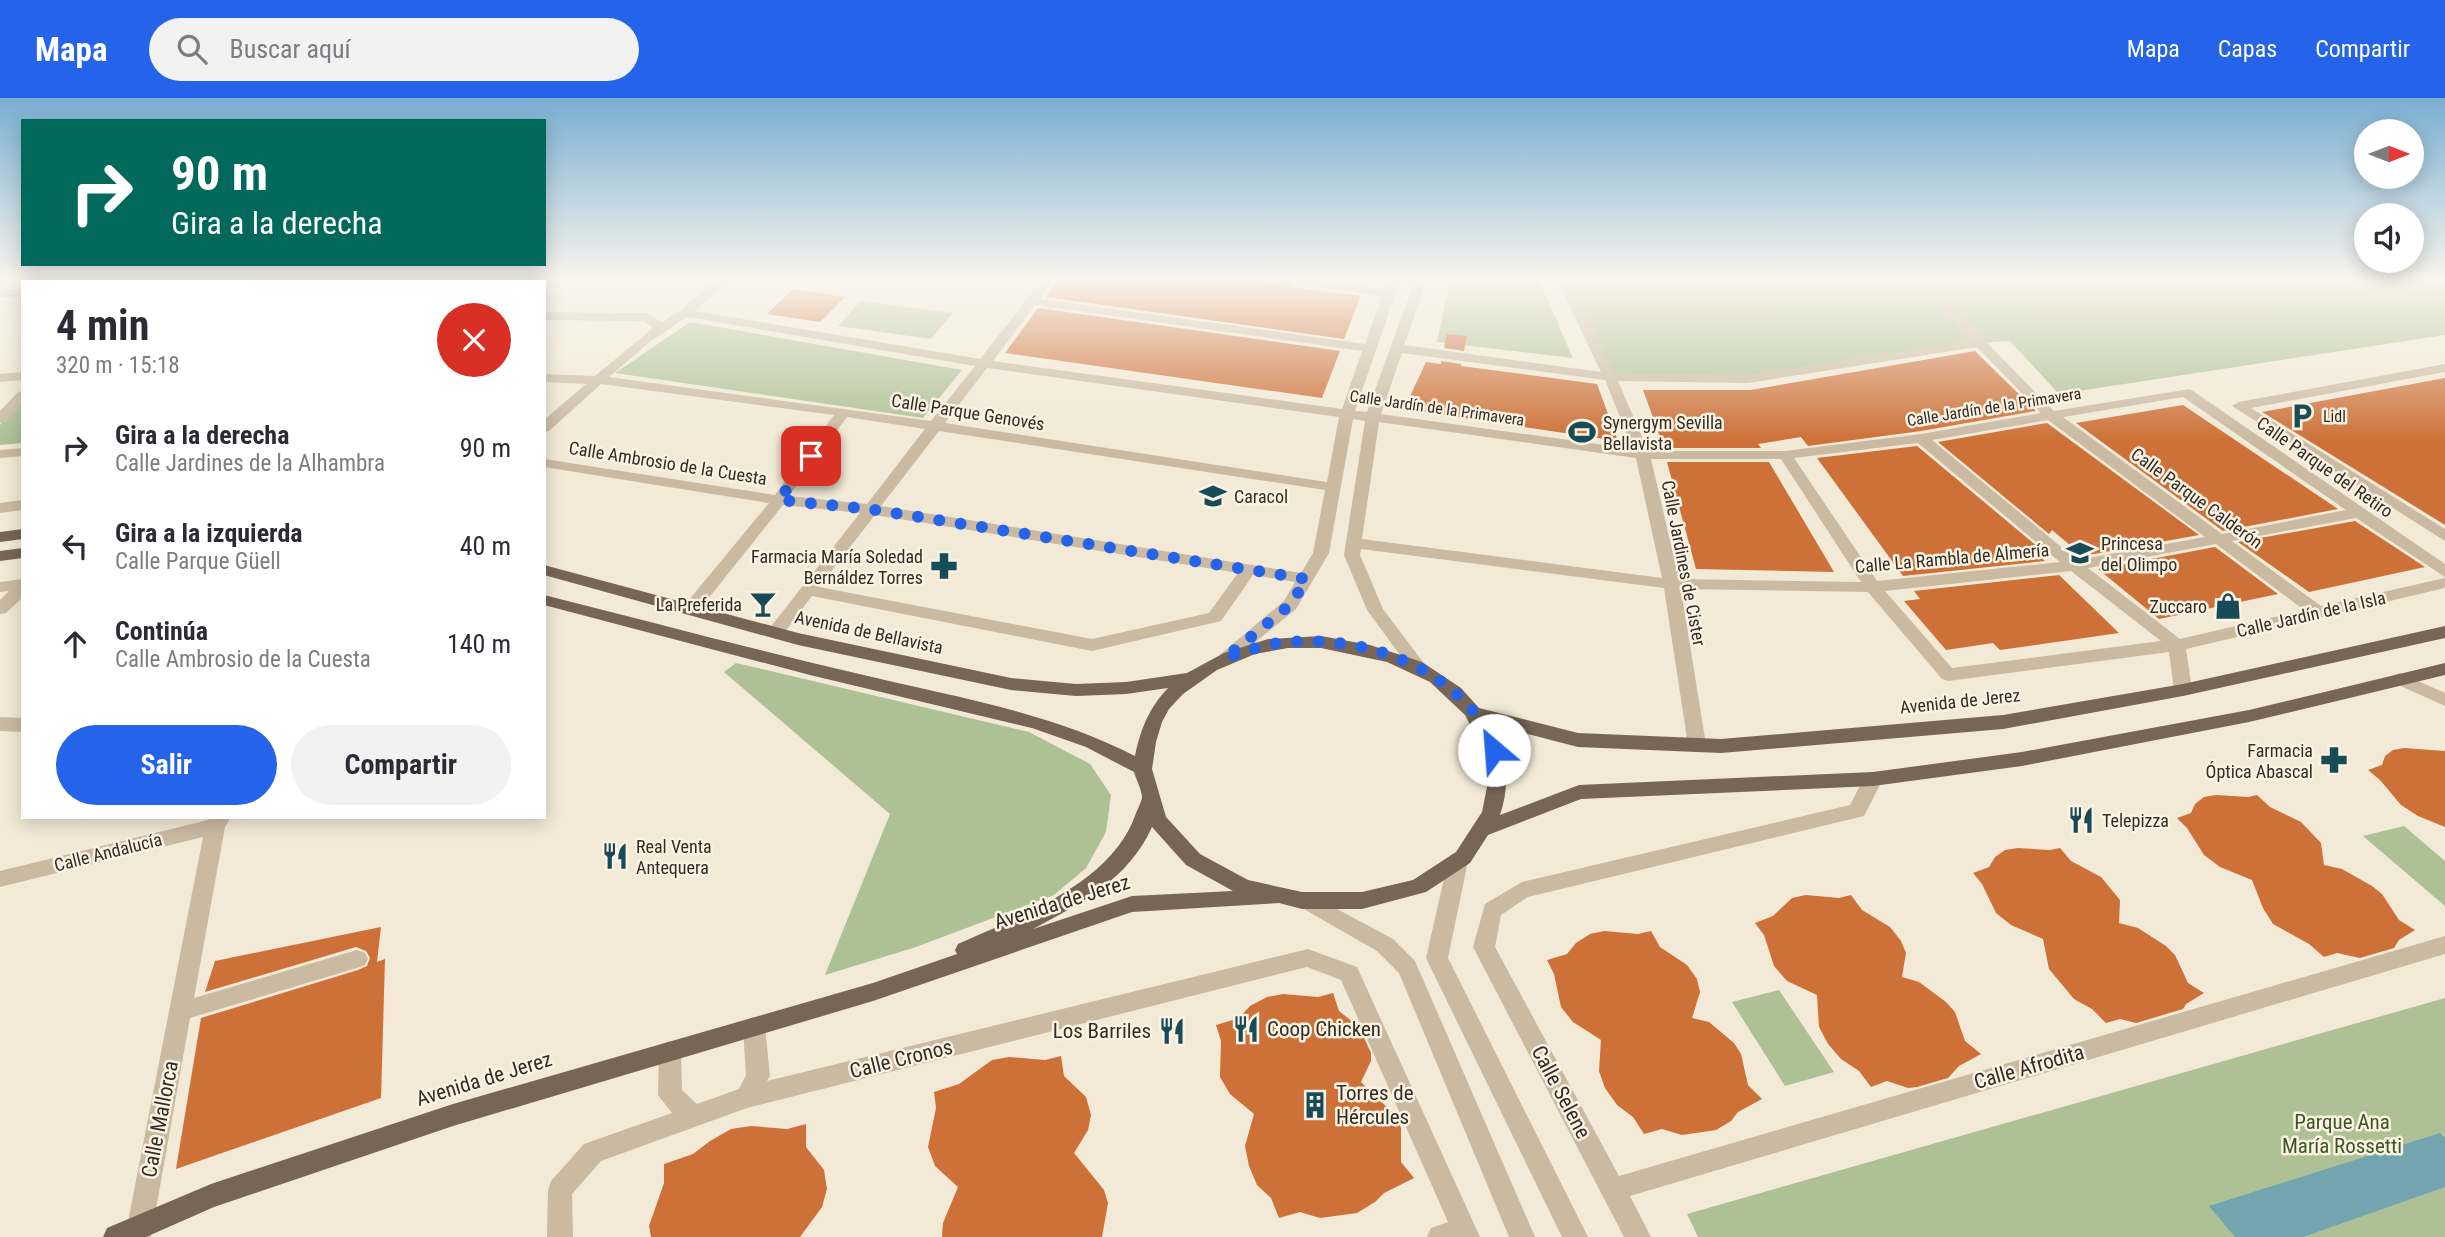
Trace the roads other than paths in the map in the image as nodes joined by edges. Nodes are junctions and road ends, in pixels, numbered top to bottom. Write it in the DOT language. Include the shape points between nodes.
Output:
graph roads {
  1 [pos="654,333"];
  2 [pos="805,333"];
  3 [pos="1006,333"];
  4 [pos="1262,333"];
  5 [pos="1375,333"];
  6 [pos="1404,333"];
  7 [pos="1589,333"];
  8 [pos="1971,333"];
  9 [pos="1981,343"];
  10 [pos="1369,348"];
  11 [pos="1399,348"];
  12 [pos="982,363"];
  13 [pos="2445,368"];
  14 [pos="21,376"];
  15 [pos="1610,377"];
  16 [pos="0,378"];
  17 [pos="546,378"];
  18 [pos="598,380"];
  19 [pos="2185,393"];
  20 [pos="21,397"];
  21 [pos="843,412"];
  22 [pos="1347,413"];
  23 [pos="1373,416"];
  24 [pos="2052,416"];
  25 [pos="0,419"];
  26 [pos="546,426"];
  27 [pos="932,427"];
  28 [pos="1921,438"];
  29 [pos="21,452"];
  30 [pos="0,454"];
  31 [pos="1643,455"];
  32 [pos="1786,455"];
  33 [pos="546,463"];
  34 [pos="1332,487"];
  35 [pos="779,500"];
  36 [pos="21,505"];
  37 [pos="0,508"];
  38 [pos="869,509"];
  39 [pos="2357,513"];
  40 [pos="21,534"];
  41 [pos="2445,536"];
  42 [pos="0,537"];
  43 [pos="2220,539"];
  44 [pos="1354,543"];
  45 [pos="21,553"];
  46 [pos="0,556"];
  47 [pos="2074,566"];
  48 [pos="546,571"];
  49 [pos="1248,571"];
  50 [pos="2445,572"];
  51 [pos="1307,579"];
  52 [pos="2445,583"];
  53 [pos="1672,584"];
  54 [pos="21,585"];
  55 [pos="0,587"];
  56 [pos="21,587"];
  57 [pos="1872,587"];
  58 [pos="807,590"];
  59 [pos="546,601"];
  60 [pos="0,609"];
  61 [pos="690,610"];
  62 [pos="2318,612"];
  63 [pos="2445,632"];
  64 [pos="775,633"];
  65 [pos="2178,645"];
  66 [pos="1225,658"];
  67 [pos="1418,666"];
  68 [pos="2445,669"];
  69 [pos="1191,678"];
  70 [pos="2400,679"];
  71 [pos="2183,690"];
  72 [pos="2445,700"];
  73 [pos="1476,714"];
  74 [pos="0,724"];
  75 [pos="21,725"];
  76 [pos="1697,745"];
  77 [pos="1143,768"];
  78 [pos="1874,779"];
  79 [pos="1150,801"];
  80 [pos="218,822"];
  81 [pos="1486,828"];
  82 [pos="1458,861"];
  83 [pos="0,879"];
  84 [pos="1273,897"];
  85 [pos="1310,902"];
  86 [pos="2445,945"];
  87 [pos="357,959"];
  88 [pos="873,992"];
  89 [pos="181,1011"];
  90 [pos="754,1027"];
  91 [pos="670,1051"];
  92 [pos="747,1097"];
  93 [pos="694,1117"];
  94 [pos="1614,1189"];
  95 [pos="139,1232"];
  96 [pos="1457,1235"];
  97 [pos="116,1237"];
  98 [pos="560,1237"];
  99 [pos="1522,1237"];
  100 [pos="1575,1237"];
  101 [pos="1638,1237"];
  1 -- 18 [label="street"];
  2 -- 12 [label="street, Calle Jardín de la Primavera"];
  3 -- 12 [label="street"];
  4 -- 10 [label="street"];
  5 -- 10 [label="street"];
  6 -- 11 [label="street"];
  7 -- 15 [label="street, Calle Jardines de Cister"];
  8 -- 9 [label="street, Calle Parque Calderón"];
  9 -- 15 [label="street" via="1748,379"];
  9 -- 24 [label="street, Calle Parque Calderón"];
  10 -- 22 [label="street"];
  11 -- 15 [label="street"];
  11 -- 23 [label="street"];
  12 -- 22 [label="street, Calle Jardín de la Primavera"];
  12 -- 27 [label="street"];
  13 -- 41 [label="street" via="2239,406"];
  14 -- 16 [label="street"];
  15 -- 31 [label="street, Calle Jardines de Cister"];
  17 -- 18 [label="street, Calle Parque Genovés"];
  18 -- 21 [label="street, Calle Parque Genovés"];
  18 -- 26 [label="street"];
  19 -- 24 [label="street, Calle Jardín de la Primavera"];
  19 -- 39 [label="street, Calle Parque del Retiro"];
  20 -- 25 [label="street"];
  21 -- 27 [label="street, Calle Parque Genovés"];
  21 -- 35 [label="street"];
  22 -- 23 [label="street, Calle Jardín de la Primavera"];
  22 -- 34 [label="street"];
  23 -- 31 [label="street, Calle Jardín de la Primavera"];
  23 -- 44 [label="street"];
  24 -- 28 [label="street, Calle Jardín de la Primavera"];
  24 -- 43 [label="street, Calle Parque Calderón"];
  27 -- 34 [label="street, Calle Parque Genovés"];
  27 -- 38 [label="street"];
  28 -- 32 [label="street, Calle Jardín de la Primavera"];
  28 -- 47 [label="street"];
  29 -- 30 [label="street"];
  31 -- 32 [label="street, Calle Jardín de la Primavera"];
  31 -- 53 [label="street, Calle Jardines de Cister"];
  32 -- 57 [label="street"];
  33 -- 35 [label="street, Calle Ambrosio de la Cuesta"];
  34 -- 51 [label="street" via="1321,553"];
  35 -- 38 [label="street, Calle Ambrosio de la Cuesta"];
  35 -- 61 [label="street"];
  36 -- 37 [label="street"];
  38 -- 49 [label="street, Calle Ambrosio de la Cuesta"];
  38 -- 58 [label="street"];
  39 -- 43 [label="street, Calle La Rambla de Almería"];
  39 -- 50 [label="street, Calle Parque del Retiro"];
  40 -- 42 [label="main road"];
  43 -- 47 [label="street, Calle La Rambla de Almería"];
  43 -- 62 [label="street, Calle Parque Calderón"];
  44 -- 53 [label="street, Calle La Rambla de Almería"];
  44 -- 67 [label="street" via="1352,555 1375,610"];
  45 -- 46 [label="main road"];
  47 -- 57 [label="street, Calle La Rambla de Almería"];
  47 -- 65 [label="street"];
  48 -- 61 [label="main road, Avenida de Bellavista"];
  49 -- 51 [label="street, Calle Ambrosio de la Cuesta"];
  49 -- 58 [label="street, Avenida de Bellavista" via="1215,617 1092,645"];
  51 -- 66 [label="street" via="1290,605"];
  52 -- 62 [label="street, Calle Jardín de la Isla"];
  53 -- 57 [label="street, Calle La Rambla de Almería"];
  53 -- 76 [label="street, Calle Jardines de Cister"];
  54 -- 55 [label="street"];
  56 -- 60 [label="street"];
  57 -- 65 [label="street, Calle Jardín de la Isla" via="1948,675"];
  58 -- 64 [label="street"];
  59 -- 77 [label="main road" via="1035,722 1093,742"];
  61 -- 64 [label="main road, Avenida de Bellavista"];
  62 -- 65 [label="street, Calle Jardín de la Isla"];
  63 -- 71 [label="main road, Avenida de Jerez"];
  64 -- 69 [label="main road, Avenida de Bellavista" via="1011,684 1076,690"];
  65 -- 71 [label="street"];
  66 -- 67 [label="main road" via="1271,645 1321,642 1371,649"];
  66 -- 69 [label="main road"];
  67 -- 73 [label="main road" via="1450,687"];
  68 -- 70 [label="main road"];
  69 -- 77 [label="main road" via="1165,704 1149,734"];
  70 -- 72 [label="street"];
  70 -- 78 [label="main road" via="2249,716 2022,759"];
  71 -- 76 [label="main road, Avenida de Jerez" via="2003,722"];
  73 -- 76 [label="main road, Avenida de Jerez" via="1578,740"];
  73 -- 81 [label="main road" via="1494,750 1499,789"];
  74 -- 75 [label="street"];
  77 -- 79 [label="main road"];
  78 -- 81 [label="main road" via="1579,792"];
  78 -- 94 [label="street, Calle Selene" via="1857,811 1522,890 1492,910 1484,947"];
  79 -- 84 [label="main road" via="1168,837 1195,860 1231,882"];
  79 -- 88 [label="main road, Avenida de Jerez" via="1141,829 1094,885 1027,922"];
  80 -- 83 [label="street, Calle Andalucía"];
  80 -- 89 [label="street, Calle Mallorca"];
  81 -- 82 [label="main road"];
  82 -- 85 [label="main road" via="1404,892 1369,901"];
  82 -- 100 [label="street" via="1437,958"];
  84 -- 85 [label="main road"];
  84 -- 88 [label="main road, Avenida de Jerez" via="1132,904"];
  85 -- 99 [label="street" via="1385,945 1407,967"];
  86 -- 94 [label="street, Calle Afrodita"];
  87 -- 89 [label="street"];
  88 -- 90 [label="main road, Avenida de Jerez"];
  89 -- 95 [label="street, Calle Mallorca"];
  90 -- 91 [label="main road, Avenida de Jerez"];
  90 -- 92 [label="street" via="758,1076"];
  91 -- 93 [label="street" via="670,1095"];
  91 -- 95 [label="main road, Avenida de Jerez" via="453,1115 211,1196"];
  92 -- 93 [label="street, Calle Cronos"];
  92 -- 96 [label="street, Calle Cronos" via="1308,958 1349,974"];
  93 -- 98 [label="street, Calle Cronos" via="593,1152 560,1190"];
  94 -- 101 [label="street, Calle Selene"];
  95 -- 97 [label="main road, Avenida de Jerez"];
}
